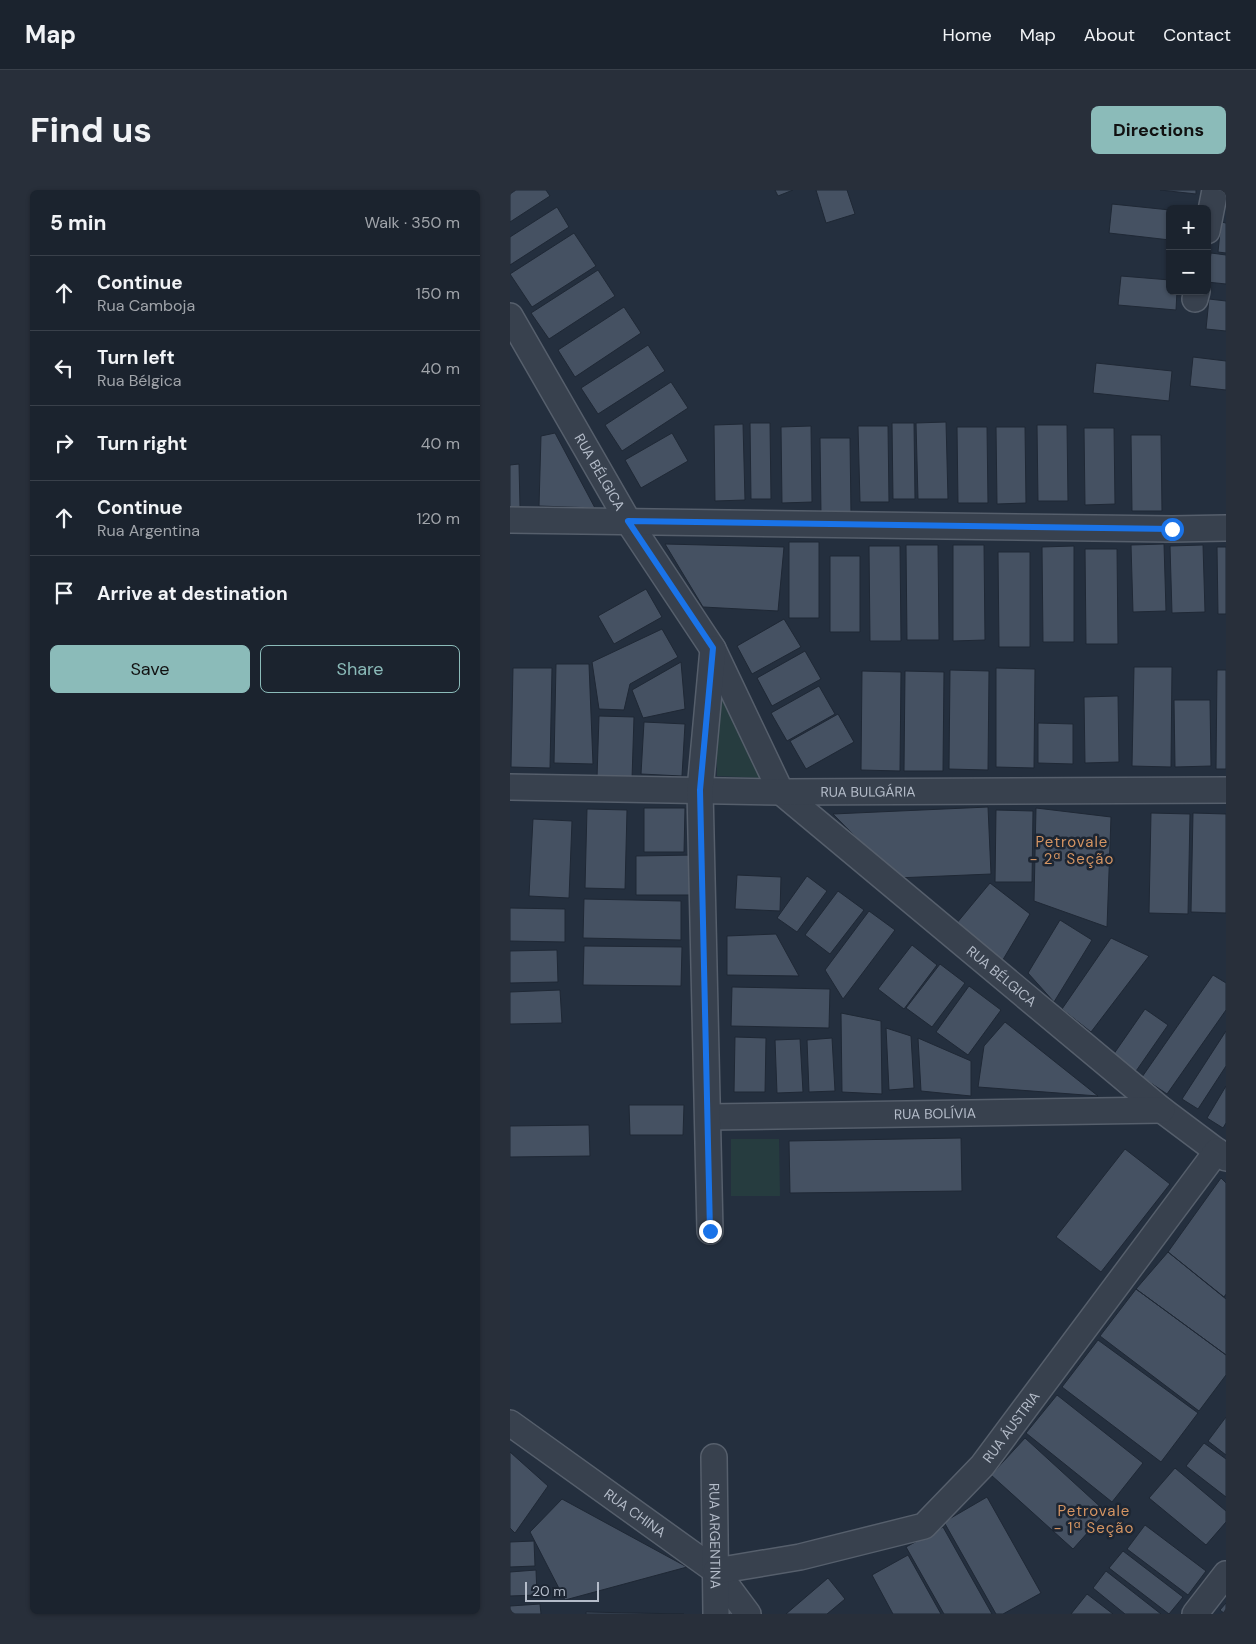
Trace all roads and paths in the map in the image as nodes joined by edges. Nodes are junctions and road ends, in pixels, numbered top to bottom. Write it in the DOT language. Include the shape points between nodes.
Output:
graph roads {
  1 [pos="1215,190"];
  2 [pos="1211,210"];
  3 [pos="510,316"];
  4 [pos="510,520"];
  5 [pos="628,521"];
  6 [pos="1226,528"];
  7 [pos="713,648"];
  8 [pos="510,788"];
  9 [pos="700,790"];
  10 [pos="1226,790"];
  11 [pos="781,792"];
  12 [pos="1162,1110"];
  13 [pos="708,1117"];
  14 [pos="1221,1154"];
  15 [pos="710,1231"];
  16 [pos="510,1423"];
  17 [pos="714,1457"];
  18 [pos="716,1571"];
  19 [pos="1226,1574"];
  20 [pos="716,1614"];
  21 [pos="748,1614"];
  22 [pos="1195,1614"];
  1 -- 2 [label="street"];
  3 -- 5 [label="street, RUA BÉLGICA"];
  4 -- 5 [label="street"];
  5 -- 6 [label="street"];
  5 -- 7 [label="street, RUA BÉLGICA"];
  7 -- 9 [label="street"];
  7 -- 11 [label="street, RUA BÉLGICA"];
  8 -- 9 [label="street, RUA BULGÁRIA"];
  9 -- 11 [label="street, RUA BULGÁRIA"];
  9 -- 13 [label="street"];
  10 -- 11 [label="street, RUA BULGÁRIA"];
  11 -- 12 [label="street, RUA BÉLGICA"];
  12 -- 13 [label="street, RUA BOLÍVIA"];
  12 -- 14 [label="street, RUA BÉLGICA"];
  13 -- 15 [label="street"];
  14 -- 18 [label="street, RUA ÁUSTRIA" via="982,1466 924,1526 800,1557"];
  16 -- 18 [label="street, RUA CHINA"];
  17 -- 18 [label="street, RUA ARGENTINA"];
  18 -- 20 [label="street, RUA ARGENTINA"];
  18 -- 21 [label="street, RUA CHINA"];
  19 -- 22 [label="street"];
}
